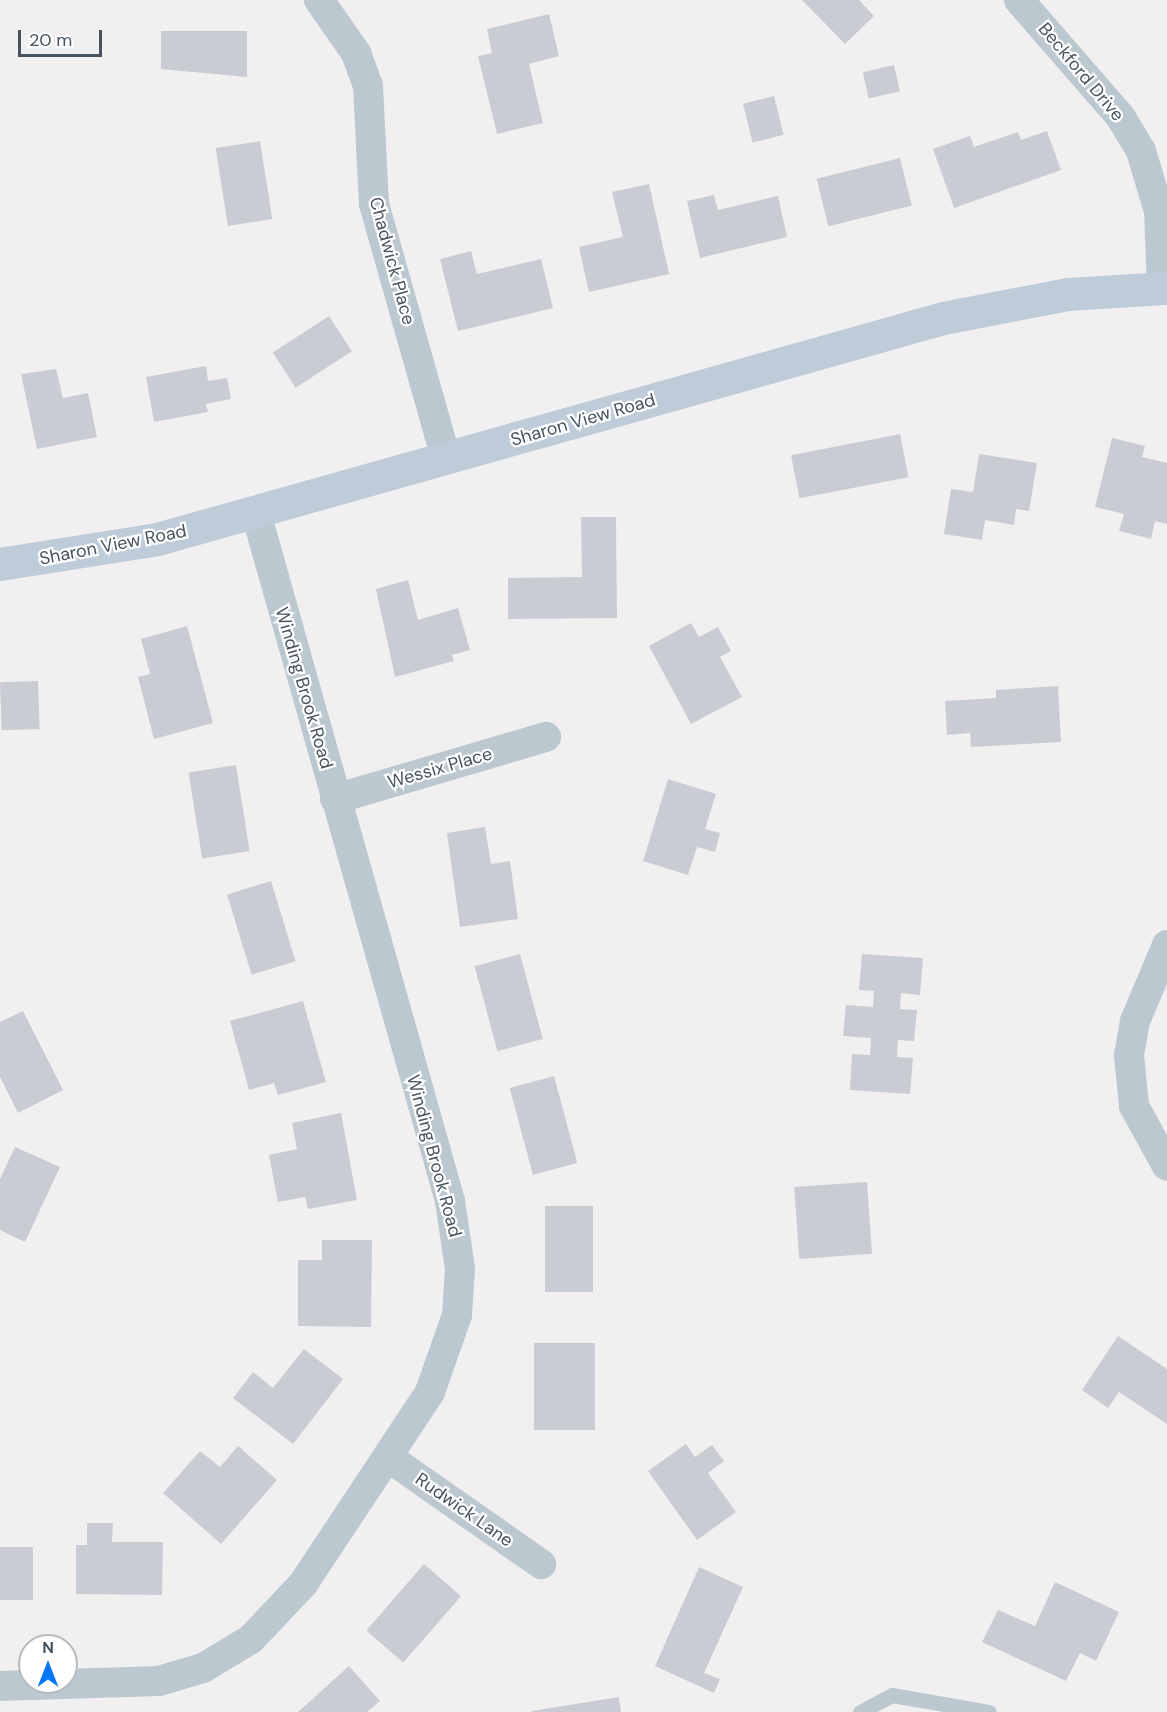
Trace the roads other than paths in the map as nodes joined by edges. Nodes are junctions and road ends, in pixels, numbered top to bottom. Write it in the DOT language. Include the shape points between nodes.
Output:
graph roads {
  1 [pos="319,0"];
  2 [pos="1019,0"];
  3 [pos="1164,288"];
  4 [pos="446,459"];
  5 [pos="256,513"];
  6 [pos="0,564"];
  7 [pos="546,738"];
  8 [pos="335,799"];
  9 [pos="1167,945"];
  10 [pos="1167,1166"];
  11 [pos="387,1457"];
  12 [pos="541,1564"];
  13 [pos="0,1686"];
  14 [pos="860,1712"];
  15 [pos="989,1712"];
  1 -- 4 [label="street, Chadwick Place" via="345,33 368,86 374,204"];
  2 -- 3 [label="street, Beckford Drive" via="1120,116 1141,151 1159,211"];
  3 -- 4 [label="street, Sharon View Road" via="1068,294 943,318"];
  4 -- 5 [label="street, Sharon View Road"];
  5 -- 6 [label="street, Sharon View Road" via="157,539"];
  5 -- 8 [label="street, Winding Brook Road"];
  7 -- 8 [label="street, Wessix Place"];
  8 -- 11 [label="street, Winding Brook Road" via="450,1201 460,1269 449,1349 429,1392"];
  9 -- 10 [label="street" via="1135,1021 1129,1055 1134,1106"];
  11 -- 12 [label="street, Rudwick Lane"];
  11 -- 13 [label="street, Winding Brook Road" via="287,1604 222,1658 182,1675 132,1685"];
  14 -- 15 [label="lane" via="892,1695"];
}
